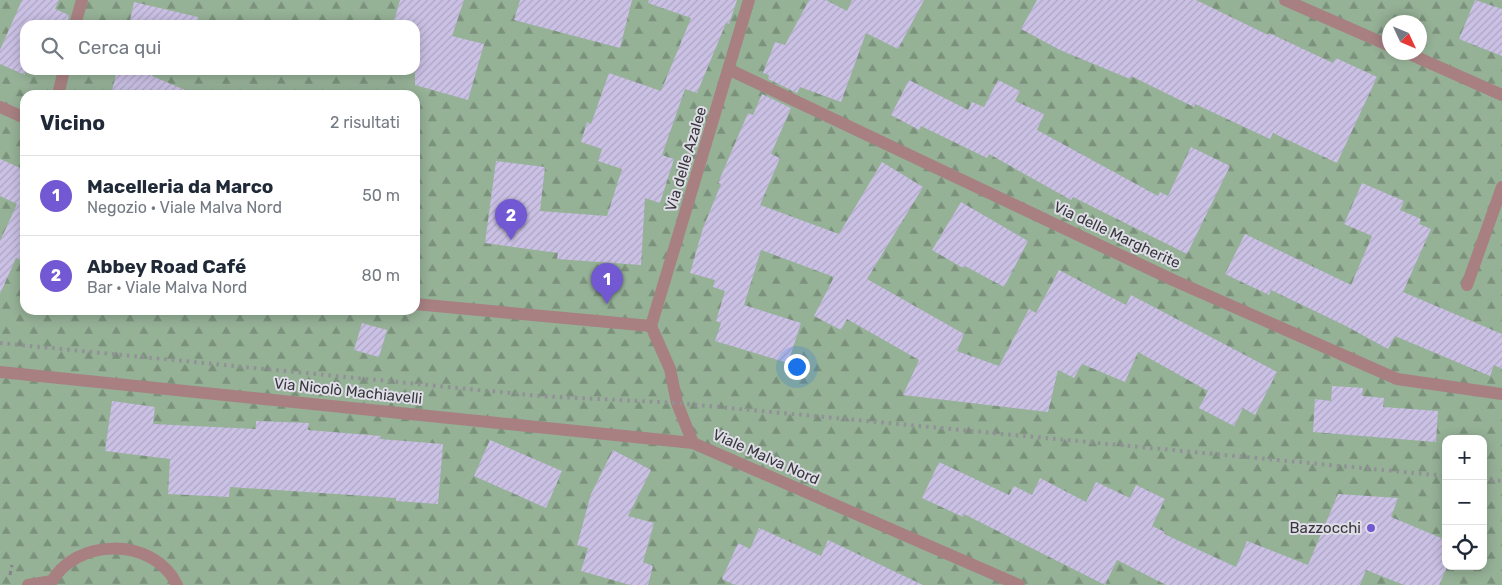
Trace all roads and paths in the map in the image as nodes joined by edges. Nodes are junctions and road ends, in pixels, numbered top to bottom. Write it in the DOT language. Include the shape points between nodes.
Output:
graph roads {
  1 [pos="82,0"];
  2 [pos="749,0"];
  3 [pos="1285,0"];
  4 [pos="76,20"];
  5 [pos="1382,42"];
  6 [pos="1423,60"];
  7 [pos="730,70"];
  8 [pos="63,75"];
  9 [pos="59,90"];
  10 [pos="1502,95"];
  11 [pos="0,107"];
  12 [pos="20,116"];
  13 [pos="1502,187"];
  14 [pos="1467,285"];
  15 [pos="420,304"];
  16 [pos="651,326"];
  17 [pos="0,372"];
  18 [pos="1502,394"];
  19 [pos="693,443"];
  20 [pos="51,583"];
  21 [pos="28,585"];
  22 [pos="177,585"];
  23 [pos="1019,585"];
  1 -- 4 [label="street"];
  2 -- 7 [label="street, Via delle Azalee"];
  3 -- 5 [label="street"];
  6 -- 10 [label="street"];
  7 -- 16 [label="street, Via delle Azalee"];
  7 -- 18 [label="street, Via delle Margherite" via="1173,280 1397,379"];
  8 -- 9 [label="street"];
  11 -- 12 [label="street"];
  13 -- 14 [label="street"];
  15 -- 16 [label="street"];
  16 -- 19 [label="street, Viale Malva Nord" via="670,369 677,403"];
  17 -- 19 [label="street, Via Nicolò Machiavelli"];
  19 -- 23 [label="street, Viale Malva Nord"];
  20 -- 21 [label="street"];
  20 -- 22 [label="street" via="66,565 83,554 103,548 124,548 144,554 162,566"];
}
